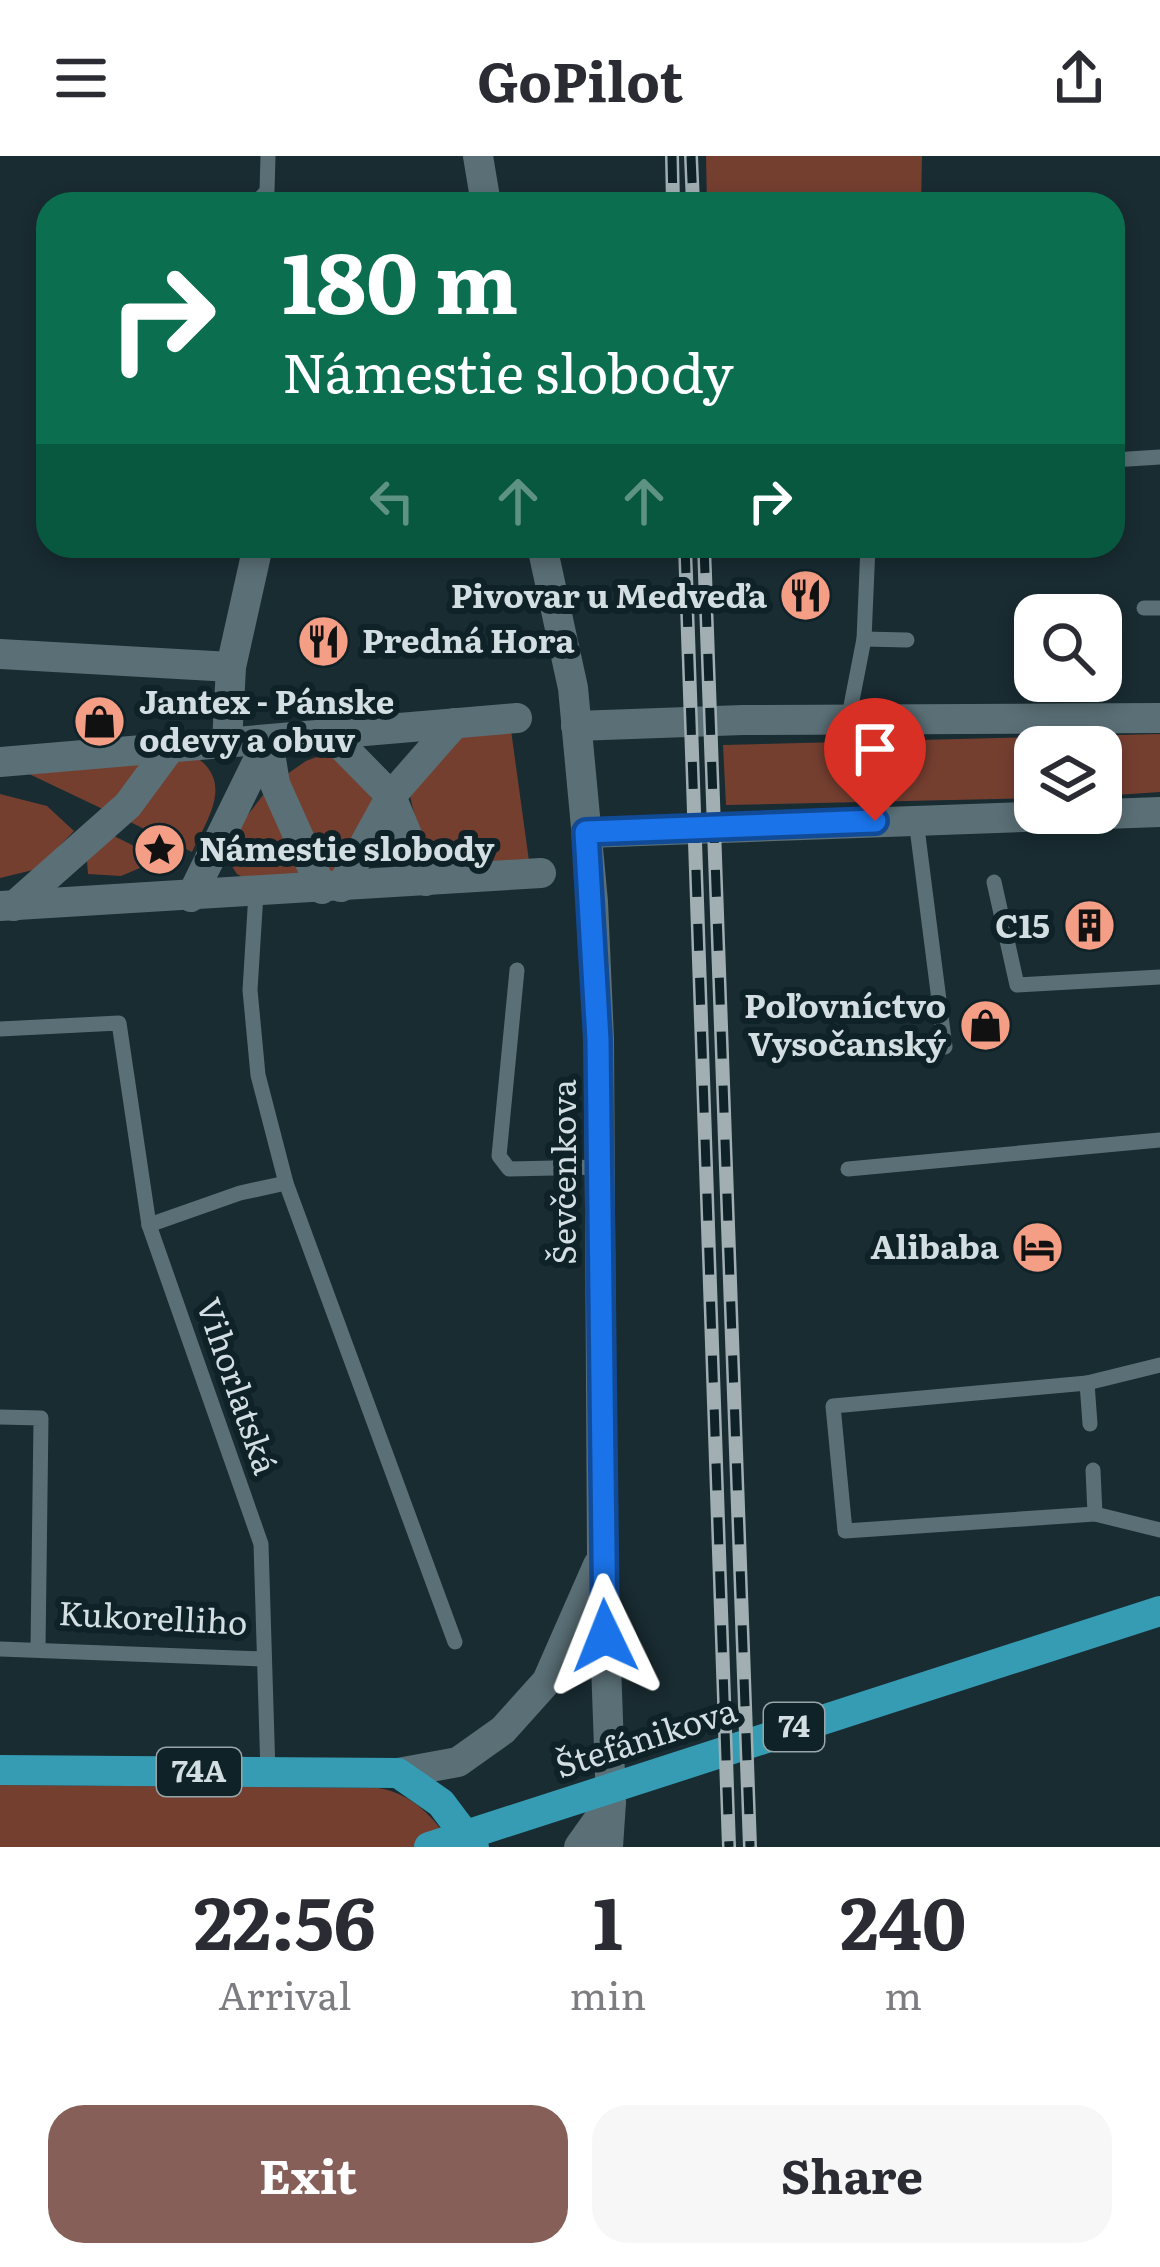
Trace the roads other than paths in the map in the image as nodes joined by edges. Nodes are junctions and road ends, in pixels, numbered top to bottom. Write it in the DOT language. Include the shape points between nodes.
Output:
graph roads {
  1 [pos="268,156"];
  2 [pos="478,156"];
  3 [pos="266,192"];
  4 [pos="484,192"];
  5 [pos="1160,457"];
  6 [pos="1125,459"];
  7 [pos="255,558"];
  8 [pos="545,558"];
  9 [pos="867,558"];
  10 [pos="864,639"];
  11 [pos="907,640"];
  12 [pos="0,654"];
  13 [pos="231,667"];
  14 [pos="517,718"];
  15 [pos="1160,718"];
  16 [pos="848,722"];
  17 [pos="455,723"];
  18 [pos="576,726"];
  19 [pos="330,734"];
  20 [pos="268,740"];
  21 [pos="227,743"];
  22 [pos="170,748"];
  23 [pos="0,762"];
  24 [pos="391,796"];
  25 [pos="1160,812"];
  26 [pos="916,820"];
  27 [pos="586,832"];
  28 [pos="541,873"];
  29 [pos="426,881"];
  30 [pos="994,882"];
  31 [pos="332,888"];
  32 [pos="256,893"];
  33 [pos="190,897"];
  34 [pos="7,906"];
  35 [pos="517,970"];
  36 [pos="1160,977"];
  37 [pos="0,1029"];
  38 [pos="944,1047"];
  39 [pos="1160,1140"];
  40 [pos="600,1167"];
  41 [pos="848,1169"];
  42 [pos="286,1183"];
  43 [pos="149,1225"];
  44 [pos="1160,1365"];
  45 [pos="1088,1383"];
  46 [pos="0,1417"];
  47 [pos="1090,1424"];
  48 [pos="1093,1470"];
  49 [pos="1095,1514"];
  50 [pos="1160,1531"];
  51 [pos="602,1554"];
  52 [pos="1160,1611"];
  53 [pos="455,1642"];
  54 [pos="0,1649"];
  55 [pos="38,1649"];
  56 [pos="264,1659"];
  57 [pos="0,1770"];
  58 [pos="268,1773"];
  59 [pos="398,1773"];
  60 [pos="611,1802"];
  61 [pos="429,1847"];
  62 [pos="474,1847"];
  63 [pos="579,1847"];
  64 [pos="608,1847"];
  1 -- 3 [label="lane"];
  2 -- 4 [label="street"];
  5 -- 6 [label="lane"];
  7 -- 13 [label="street"];
  8 -- 18 [label="street, Ševčenkova"];
  9 -- 10 [label="lane"];
  10 -- 11 [label="lane"];
  10 -- 16 [label="lane"];
  12 -- 13 [label="street"];
  13 -- 21 [label="street"];
  14 -- 17 [label="street"];
  15 -- 16 [label="street"];
  16 -- 18 [label="street"];
  17 -- 19 [label="street"];
  17 -- 24 [label="street"];
  18 -- 27 [label="street, Ševčenkova"];
  19 -- 20 [label="street"];
  19 -- 24 [label="street"];
  20 -- 21 [label="street"];
  20 -- 31 [label="street" via="275,784"];
  20 -- 33 [label="street"];
  21 -- 22 [label="street"];
  22 -- 23 [label="street"];
  22 -- 34 [label="street" via="128,805"];
  24 -- 29 [label="street"];
  24 -- 31 [label="street"];
  25 -- 26 [label="street"];
  26 -- 27 [label="street"];
  26 -- 38 [label="lane"];
  27 -- 40 [label="street, Ševčenkova"];
  28 -- 29 [label="street"];
  29 -- 31 [label="street"];
  30 -- 36 [label="lane" via="1017,985"];
  31 -- 32 [label="street"];
  32 -- 33 [label="street"];
  32 -- 42 [label="lane" via="250,990 258,1075"];
  33 -- 34 [label="street"];
  35 -- 40 [label="lane" via="500,1156 509,1169"];
  37 -- 43 [label="lane, Vihorlatská" via="118,1023"];
  39 -- 41 [label="lane"];
  40 -- 51 [label="street, Ševčenkova"];
  42 -- 43 [label="lane"];
  42 -- 53 [label="lane"];
  43 -- 56 [label="lane, Vihorlatská" via="261,1544"];
  44 -- 45 [label="lane"];
  45 -- 47 [label="lane"];
  45 -- 49 [label="lane" via="833,1406 845,1531"];
  46 -- 55 [label="lane, Kukorelliho" via="40,1418"];
  48 -- 49 [label="lane"];
  49 -- 50 [label="lane"];
  51 -- 59 [label="street" via="547,1681 503,1730 458,1762"];
  51 -- 60 [label="street, Ševčenkova"];
  52 -- 61 [label="main road, Štefánikova / 74"];
  54 -- 55 [label="lane, Kukorelliho"];
  55 -- 56 [label="lane, Kukorelliho"];
  56 -- 58 [label="lane, Vihorlatská"];
  57 -- 58 [label="main road, 74A"];
  58 -- 59 [label="main road, 74A"];
  59 -- 62 [label="main road" via="441,1803"];
  60 -- 63 [label="street"];
  60 -- 64 [label="street, Ševčenkova"];
}
